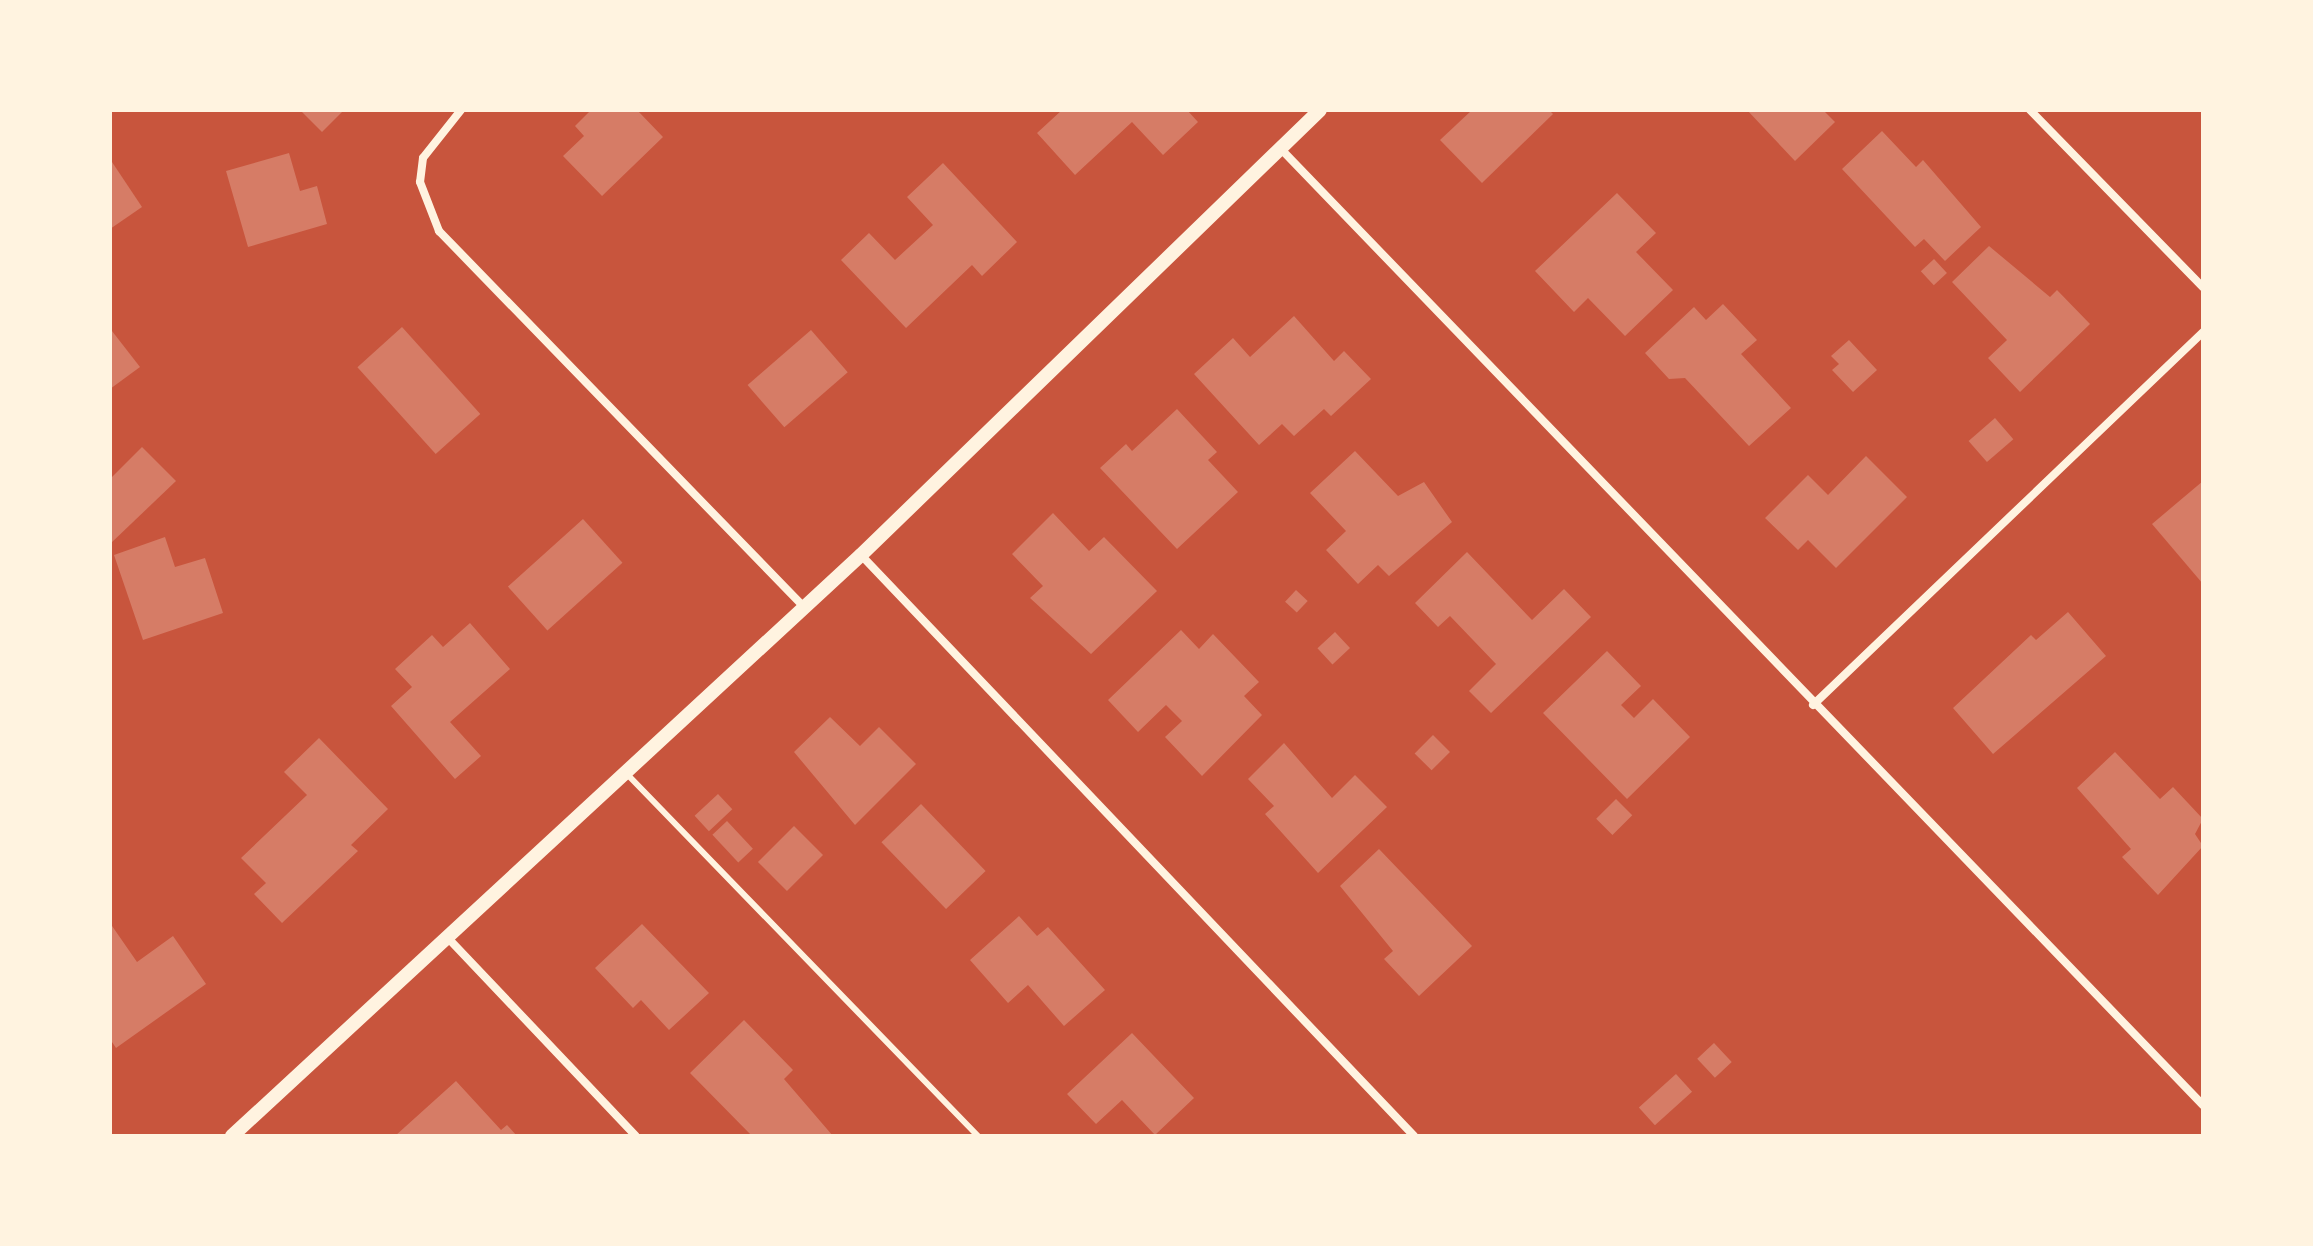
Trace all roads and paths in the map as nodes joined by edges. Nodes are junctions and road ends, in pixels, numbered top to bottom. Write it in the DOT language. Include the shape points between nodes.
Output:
graph roads {
  1 [pos="461,110"];
  2 [pos="1320,110"];
  3 [pos="2030,110"];
  4 [pos="1280,148"];
  5 [pos="2203,287"];
  6 [pos="2203,332"];
  7 [pos="861,555"];
  8 [pos="804,607"];
  9 [pos="1813,705"];
  10 [pos="625,772"];
  11 [pos="447,937"];
  12 [pos="2203,1105"];
  13 [pos="232,1136"];
  14 [pos="636,1136"];
  15 [pos="978,1136"];
  16 [pos="1414,1136"];
  1 -- 8 [label="street" via="423,158 420,182 446,240"];
  2 -- 4 [label="street"];
  3 -- 5 [label="street"];
  4 -- 7 [label="street"];
  4 -- 9 [label="street"];
  6 -- 9 [label="street"];
  7 -- 8 [label="street"];
  7 -- 16 [label="street"];
  8 -- 10 [label="street"];
  9 -- 12 [label="street"];
  10 -- 11 [label="street"];
  10 -- 15 [label="lane"];
  11 -- 13 [label="street"];
  11 -- 14 [label="street"];
}
